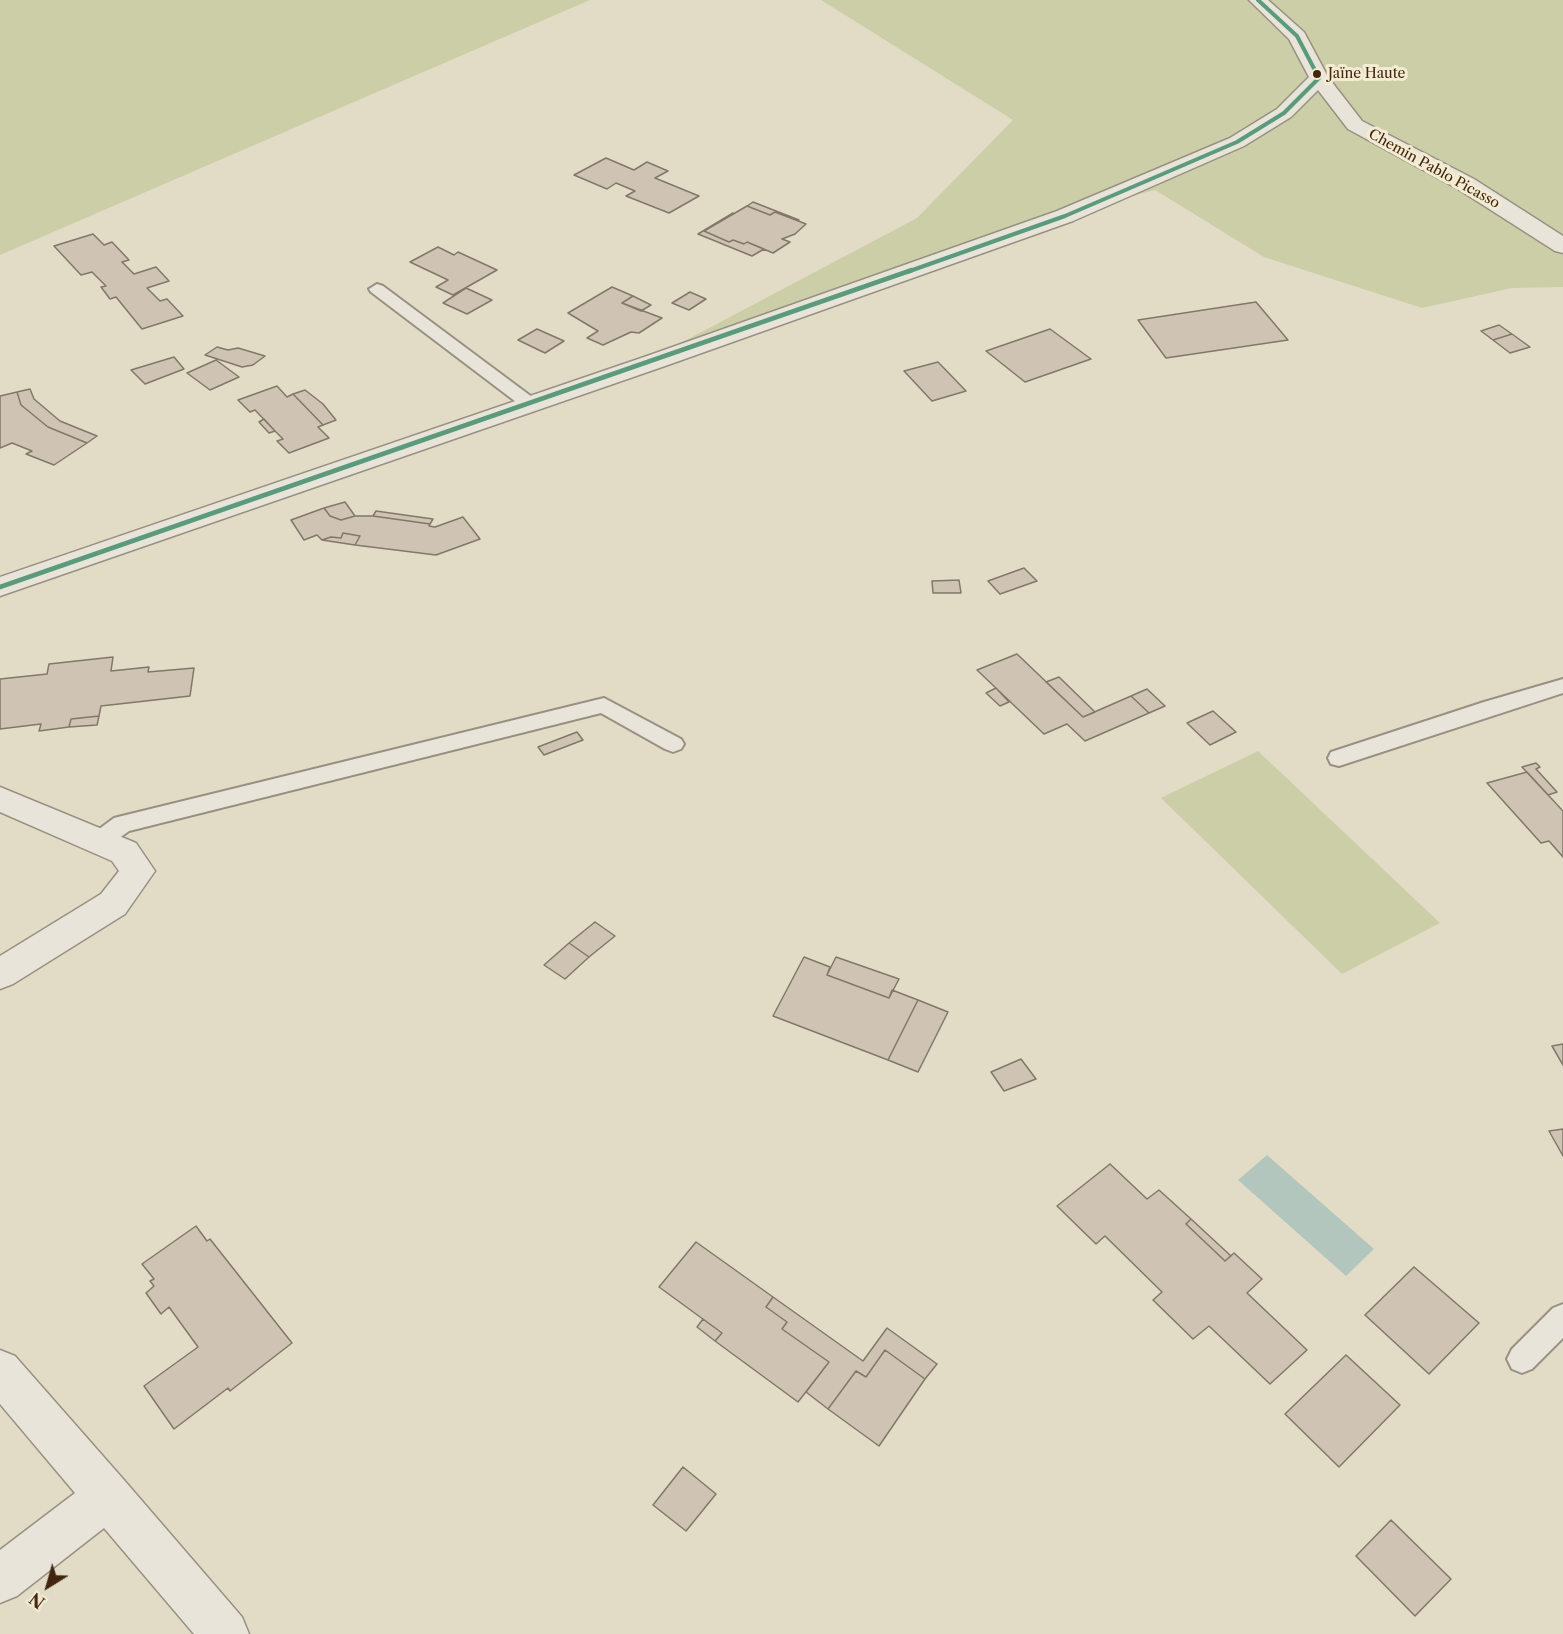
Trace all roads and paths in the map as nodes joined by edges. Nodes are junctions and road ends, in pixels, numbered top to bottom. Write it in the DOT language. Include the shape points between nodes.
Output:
graph roads {
  1 [pos="1258,0"];
  2 [pos="1319,78"];
  3 [pos="1563,246"];
  4 [pos="377,289"];
  5 [pos="530,404"];
  6 [pos="0,587"];
  7 [pos="1563,686"];
  8 [pos="673,744"];
  9 [pos="1339,758"];
  10 [pos="0,800"];
  11 [pos="99,841"];
  12 [pos="0,974"];
  13 [pos="1563,1318"];
  14 [pos="1522,1359"];
  15 [pos="0,1371"];
  16 [pos="108,1496"];
  17 [pos="0,1579"];
  18 [pos="225,1634"];
  1 -- 2 [label="street, Chemin Pablo Picasso" via="1298,36"];
  2 -- 3 [label="street, Chemin Pablo Picasso" via="1355,125 1466,184"];
  2 -- 5 [label="street" via="1284,113 1237,142 1065,216"];
  4 -- 5 [label="lane"];
  5 -- 6 [label="street"];
  7 -- 9 [label="lane"];
  8 -- 11 [label="lane" via="604,705 122,824"];
  10 -- 11 [label="street"];
  11 -- 12 [label="street" via="124,852 138,871 113,904"];
  13 -- 14 [label="lane"];
  15 -- 16 [label="street"];
  16 -- 17 [label="street"];
  16 -- 18 [label="street"];
}
